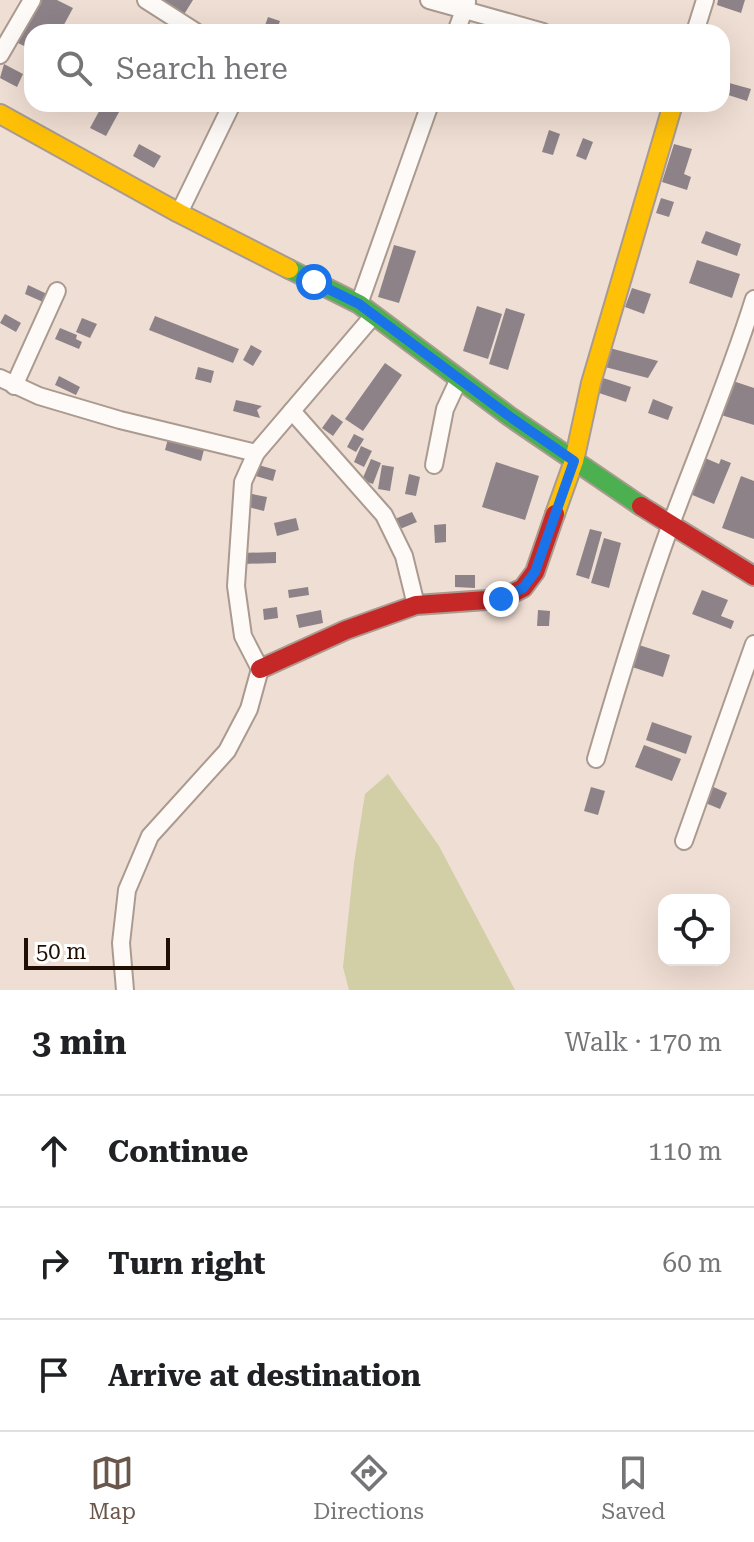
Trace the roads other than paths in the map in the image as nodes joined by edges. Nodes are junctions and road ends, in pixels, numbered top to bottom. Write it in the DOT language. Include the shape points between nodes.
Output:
graph roads {
  1 [pos="32,0"];
  2 [pos="146,0"];
  3 [pos="429,0"];
  4 [pos="705,0"];
  5 [pos="466,5"];
  6 [pos="184,24"];
  7 [pos="459,24"];
  8 [pos="520,24"];
  9 [pos="698,24"];
  10 [pos="0,55"];
  11 [pos="228,112"];
  12 [pos="428,112"];
  13 [pos="671,112"];
  14 [pos="0,114"];
  15 [pos="179,213"];
  16 [pos="57,291"];
  17 [pos="754,299"];
  18 [pos="366,310"];
  19 [pos="459,379"];
  20 [pos="7,382"];
  21 [pos="292,411"];
  22 [pos="256,453"];
  23 [pos="574,461"];
  24 [pos="434,465"];
  25 [pos="670,526"];
  26 [pos="754,576"];
  27 [pos="416,605"];
  28 [pos="754,644"];
  29 [pos="260,669"];
  30 [pos="596,759"];
  31 [pos="684,841"];
  32 [pos="125,990"];
  1 -- 10 [label="street"];
  2 -- 6 [label="street"];
  3 -- 5 [label="street"];
  4 -- 9 [label="street"];
  5 -- 7 [label="street"];
  5 -- 8 [label="street"];
  11 -- 15 [label="street"];
  12 -- 18 [label="street"];
  13 -- 23 [label="street" via="591,383"];
  14 -- 15 [label="street"];
  15 -- 18 [label="street"];
  16 -- 20 [label="street"];
  17 -- 25 [label="street"];
  18 -- 19 [label="street"];
  18 -- 21 [label="street"];
  19 -- 23 [label="street"];
  19 -- 24 [label="street" via="445,409"];
  20 -- 22 [label="street" via="120,420"];
  21 -- 22 [label="street"];
  21 -- 27 [label="street" via="384,515 404,556"];
  22 -- 29 [label="street" via="243,482 236,586 243,636"];
  23 -- 25 [label="street"];
  23 -- 27 [label="street" via="535,572 523,588 501,599"];
  25 -- 26 [label="street"];
  25 -- 30 [label="street"];
  27 -- 29 [label="street"];
  28 -- 31 [label="street"];
  29 -- 32 [label="street" via="249,709 227,751 150,836 127,890 121,943"];
}
